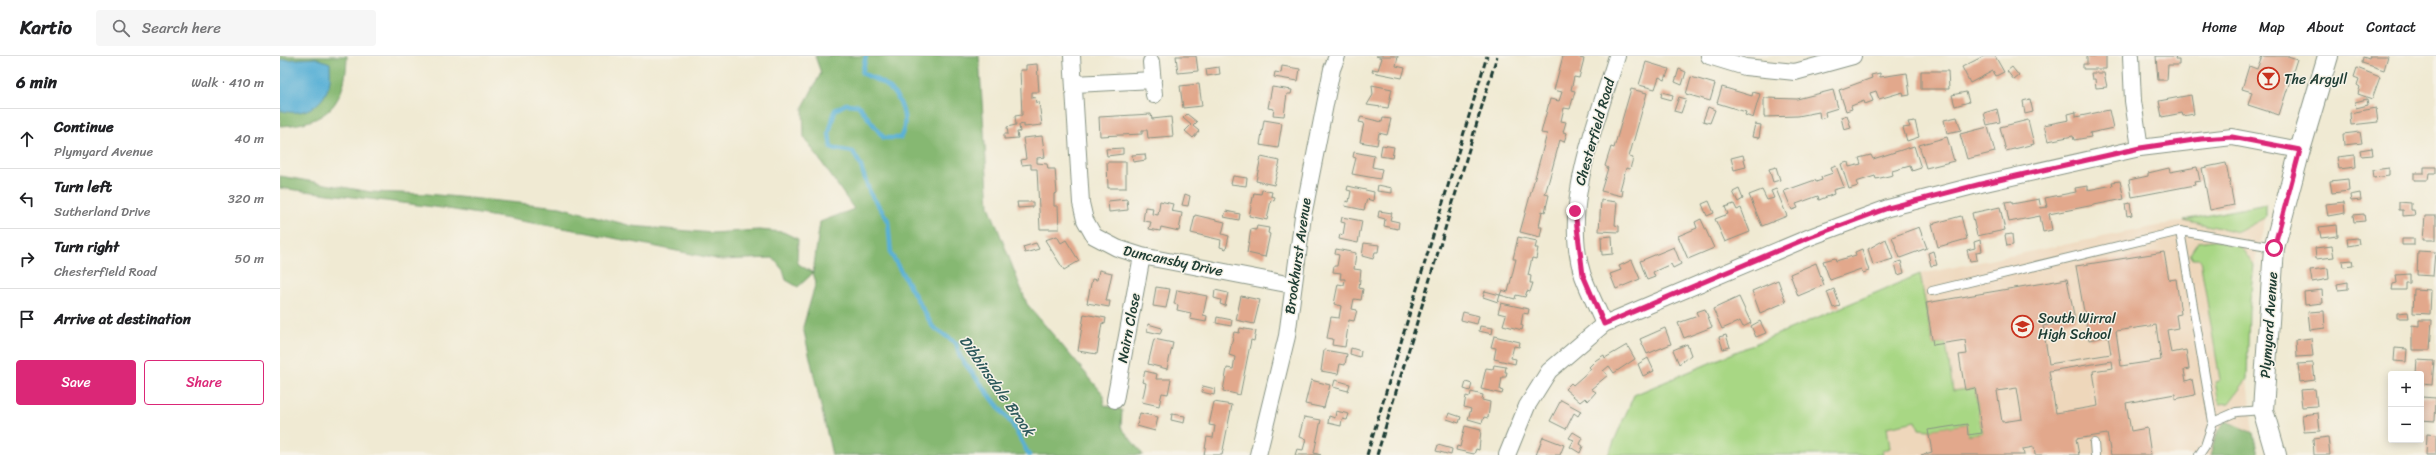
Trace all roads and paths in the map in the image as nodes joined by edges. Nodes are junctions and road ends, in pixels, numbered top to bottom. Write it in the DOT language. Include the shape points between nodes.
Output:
graph roads {
  1 [pos="1072,56"];
  2 [pos="1337,56"];
  3 [pos="1617,56"];
  4 [pos="1709,56"];
  5 [pos="1853,56"];
  6 [pos="2131,56"];
  7 [pos="2328,56"];
  8 [pos="1150,62"];
  9 [pos="1075,84"];
  10 [pos="2140,148"];
  11 [pos="2300,150"];
  12 [pos="2180,232"];
  13 [pos="2274,248"];
  14 [pos="1142,256"];
  15 [pos="1292,285"];
  16 [pos="1932,291"];
  17 [pos="1604,324"];
  18 [pos="1115,400"];
  19 [pos="2263,410"];
  20 [pos="2213,422"];
  21 [pos="2094,443"];
  22 [pos="1258,455"];
  23 [pos="1507,455"];
  24 [pos="2095,455"];
  25 [pos="2199,455"];
  26 [pos="2276,455"];
  1 -- 9 [label="street, Duncansby Drive"];
  2 -- 15 [label="street, Brookhurst Avenue" via="1313,158"];
  3 -- 17 [label="street, Chesterfield Road" via="1580,181 1575,211 1583,275"];
  4 -- 5 [label="street" via="1745,67 1795,72"];
  6 -- 10 [label="street" via="2133,101"];
  7 -- 11 [label="street, Plymyard Avenue"];
  8 -- 9 [label="street" via="1153,87"];
  9 -- 14 [label="street, Duncansby Drive" via="1085,220 1094,236 1104,243"];
  10 -- 11 [label="street" via="2232,137"];
  10 -- 17 [label="street" via="1888,208 1810,237"];
  11 -- 13 [label="street, Plymyard Avenue"];
  12 -- 13 [label="lane"];
  12 -- 16 [label="lane"];
  12 -- 20 [label="lane"];
  13 -- 19 [label="street, Plymyard Avenue"];
  14 -- 15 [label="street, Duncansby Drive"];
  14 -- 18 [label="street, Nairn Close"];
  15 -- 22 [label="street, Brookhurst Avenue" via="1287,336"];
  17 -- 23 [label="street" via="1581,341 1549,371 1527,406"];
  19 -- 20 [label="lane" via="2236,412"];
  19 -- 26 [label="street, Plymyard Avenue"];
  20 -- 25 [label="lane" via="2205,446"];
  21 -- 24 [label="lane"];
}
